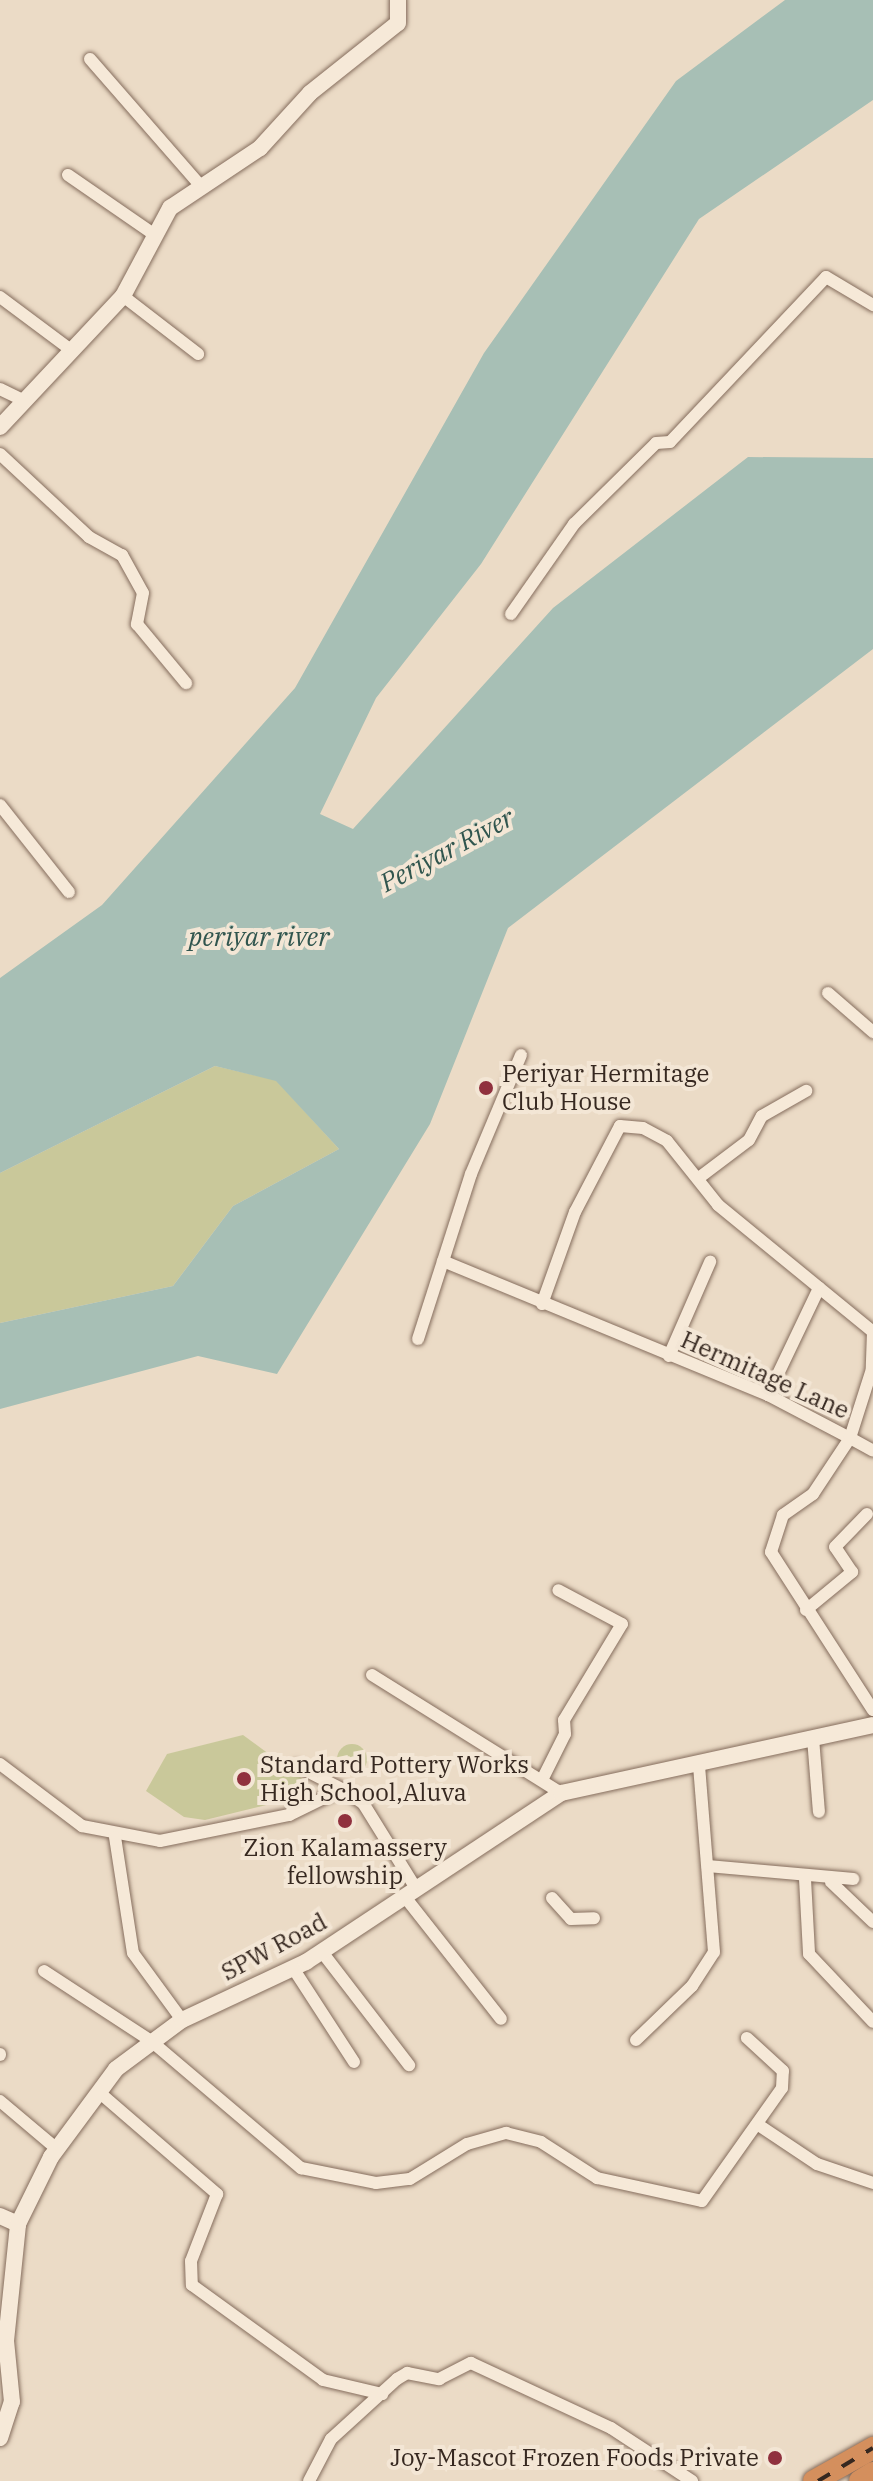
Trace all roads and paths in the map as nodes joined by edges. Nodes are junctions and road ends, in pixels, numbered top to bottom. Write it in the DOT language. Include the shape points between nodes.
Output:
graph roads {
  1 [pos="398,0"];
  2 [pos="90,59"];
  3 [pos="68,175"];
  4 [pos="200,185"];
  5 [pos="155,235"];
  6 [pos="123,296"];
  7 [pos="0,297"];
  8 [pos="873,305"];
  9 [pos="71,350"];
  10 [pos="198,354"];
  11 [pos="0,389"];
  12 [pos="23,400"];
  13 [pos="0,427"];
  14 [pos="0,454"];
  15 [pos="511,614"];
  16 [pos="186,683"];
  17 [pos="0,805"];
  18 [pos="69,892"];
  19 [pos="828,993"];
  20 [pos="873,1032"];
  21 [pos="521,1055"];
  22 [pos="806,1091"];
  23 [pos="700,1177"];
  24 [pos="443,1261"];
  25 [pos="710,1262"];
  26 [pos="819,1288"];
  27 [pos="542,1304"];
  28 [pos="418,1339"];
  29 [pos="669,1356"];
  30 [pos="768,1395"];
  31 [pos="850,1438"];
  32 [pos="873,1451"];
  33 [pos="867,1514"];
  34 [pos="558,1590"];
  35 [pos="806,1610"];
  36 [pos="372,1675"];
  37 [pos="873,1710"];
  38 [pos="873,1725"];
  39 [pos="813,1738"];
  40 [pos="0,1764"];
  41 [pos="699,1764"];
  42 [pos="297,1766"];
  43 [pos="542,1780"];
  44 [pos="342,1789"];
  45 [pos="561,1793"];
  46 [pos="819,1812"];
  47 [pos="115,1837"];
  48 [pos="708,1866"];
  49 [pos="805,1879"];
  50 [pos="853,1879"];
  51 [pos="831,1882"];
  52 [pos="411,1894"];
  53 [pos="552,1898"];
  54 [pos="594,1918"];
  55 [pos="873,1922"];
  56 [pos="322,1952"];
  57 [pos="293,1968"];
  58 [pos="44,1971"];
  59 [pos="501,2019"];
  60 [pos="182,2020"];
  61 [pos="873,2022"];
  62 [pos="747,2038"];
  63 [pos="636,2040"];
  64 [pos="151,2041"];
  65 [pos="354,2062"];
  66 [pos="409,2065"];
  67 [pos="100,2093"];
  68 [pos="0,2101"];
  69 [pos="757,2124"];
  70 [pos="57,2149"];
  71 [pos="873,2183"];
  72 [pos="0,2216"];
  73 [pos="18,2224"];
  74 [pos="5,2386"];
  75 [pos="382,2394"];
  76 [pos="0,2438"];
  77 [pos="873,2448"];
  78 [pos="873,2473"];
  79 [pos="309,2481"];
  80 [pos="692,2481"];
  81 [pos="814,2481"];
  82 [pos="860,2481"];
  1 -- 4 [label="main road" via="398,23 310,93 260,148"];
  2 -- 4 [label="street"];
  3 -- 5 [label="street"];
  4 -- 5 [label="main road" via="170,208"];
  5 -- 6 [label="main road"];
  6 -- 9 [label="main road"];
  6 -- 10 [label="street"];
  7 -- 9 [label="street"];
  8 -- 15 [label="street" via="826,277 670,442 656,443 574,524"];
  9 -- 12 [label="main road"];
  11 -- 12 [label="street"];
  12 -- 13 [label="main road"];
  14 -- 16 [label="street" via="89,537 122,555 143,593 137,624"];
  17 -- 18 [label="street"];
  19 -- 20 [label="street"];
  21 -- 24 [label="street"];
  22 -- 23 [label="street" via="762,1116 749,1140"];
  23 -- 26 [label="street" via="718,1205"];
  23 -- 27 [label="street" via="667,1141 620,1126 575,1212"];
  24 -- 27 [label="street, Hermitage Lane"];
  24 -- 28 [label="street"];
  25 -- 29 [label="street"];
  26 -- 30 [label="street"];
  26 -- 31 [label="street" via="873,1332 872,1369"];
  27 -- 29 [label="street, Hermitage Lane"];
  29 -- 30 [label="street, Hermitage Lane"];
  30 -- 31 [label="street, Hermitage Lane"];
  31 -- 32 [label="street"];
  31 -- 35 [label="street, Hermitage Lane" via="813,1494 783,1515 773,1533 771,1552"];
  33 -- 35 [label="street" via="835,1547 852,1572"];
  34 -- 43 [label="street" via="622,1624 564,1720 565,1734"];
  35 -- 37 [label="street, Hermitage Lane"];
  36 -- 43 [label="street"];
  38 -- 39 [label="main road, SPW Road"];
  39 -- 41 [label="main road, SPW Road"];
  39 -- 46 [label="street"];
  40 -- 47 [label="street" via="82,1826"];
  41 -- 45 [label="main road, SPW Road"];
  41 -- 48 [label="street"];
  42 -- 44 [label="street"];
  43 -- 45 [label="street"];
  44 -- 47 [label="street" via="289,1815 160,1841"];
  44 -- 52 [label="street" via="363,1803"];
  45 -- 52 [label="main road, SPW Road"];
  47 -- 60 [label="street" via="133,1953"];
  48 -- 49 [label="street"];
  48 -- 63 [label="street" via="709,1968"];
  49 -- 51 [label="street"];
  49 -- 61 [label="street" via="809,1954"];
  50 -- 51 [label="street"];
  51 -- 55 [label="street"];
  52 -- 56 [label="main road, SPW Road"];
  52 -- 59 [label="street"];
  53 -- 54 [label="street" via="571,1919"];
  56 -- 57 [label="main road, SPW Road"];
  56 -- 66 [label="street"];
  57 -- 60 [label="main road, SPW Road"];
  57 -- 65 [label="street"];
  58 -- 64 [label="street"];
  60 -- 64 [label="main road, SPW Road"];
  62 -- 69 [label="street" via="783,2071 782,2088"];
  64 -- 67 [label="main road, SPW Road"];
  64 -- 69 [label="street" via="301,2168 376,2183 410,2179 467,2144 506,2133 541,2142 597,2178 702,2201"];
  67 -- 70 [label="main road, SPW Road"];
  67 -- 75 [label="street" via="217,2194 191,2261 192,2285 323,2380"];
  68 -- 70 [label="street"];
  69 -- 71 [label="street" via="817,2164"];
  70 -- 73 [label="main road, SPW Road"];
  72 -- 73 [label="main road"];
  73 -- 74 [label="main road, SPW Road"];
  74 -- 76 [label="main road, SPW Road"];
  75 -- 79 [label="street" via="331,2439"];
  75 -- 80 [label="street" via="407,2373 439,2379 471,2363 611,2428"];
  77 -- 81 [label="highway"];
  78 -- 82 [label="highway"];
}
